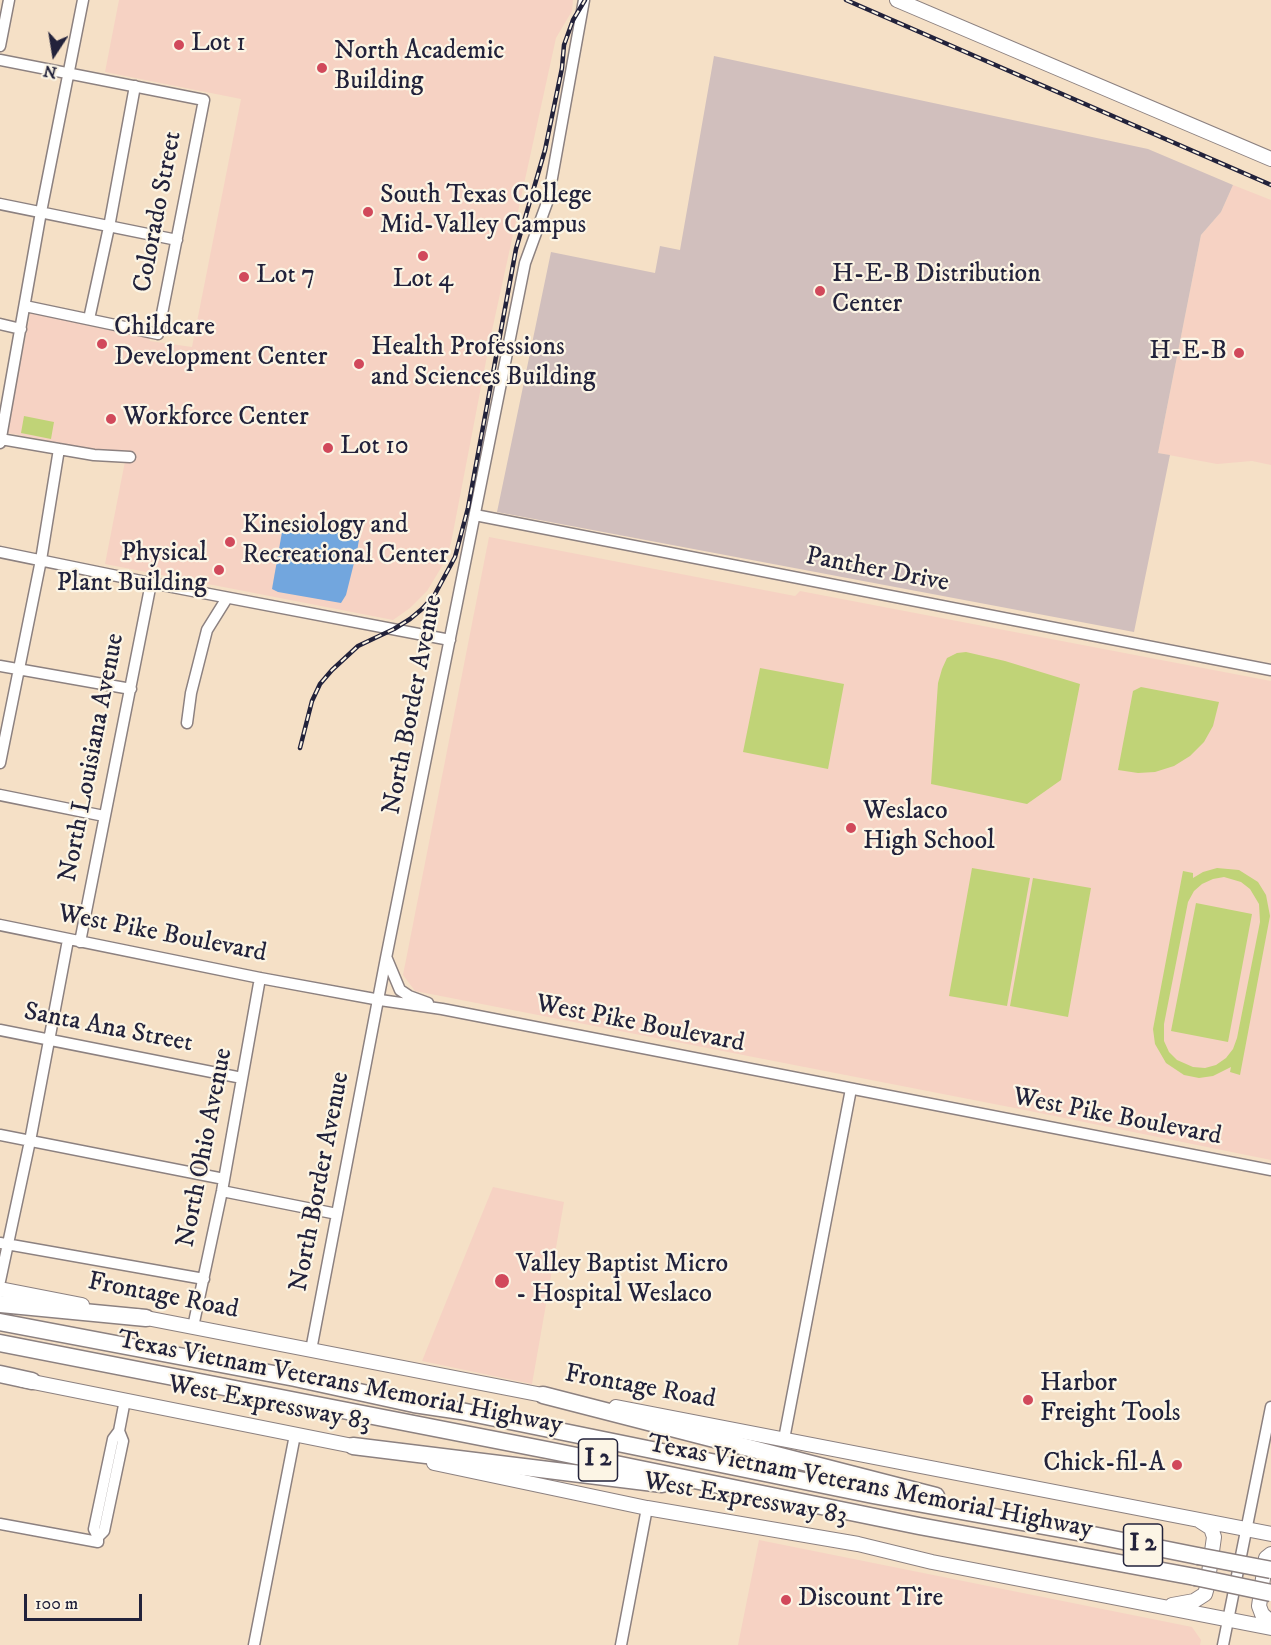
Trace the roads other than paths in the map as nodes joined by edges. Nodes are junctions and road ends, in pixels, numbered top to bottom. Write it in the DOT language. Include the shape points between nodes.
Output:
graph roads {
  1 [pos="9,0"];
  2 [pos="83,0"];
  3 [pos="584,0"];
  4 [pos="897,0"];
  5 [pos="0,46"];
  6 [pos="0,60"];
  7 [pos="69,73"];
  8 [pos="135,86"];
  9 [pos="1271,159"];
  10 [pos="0,204"];
  11 [pos="41,212"];
  12 [pos="109,227"];
  13 [pos="177,240"];
  14 [pos="25,306"];
  15 [pos="89,319"];
  16 [pos="0,324"];
  17 [pos="21,329"];
  18 [pos="0,440"];
  19 [pos="59,449"];
  20 [pos="130,457"];
  21 [pos="475,514"];
  22 [pos="0,552"];
  23 [pos="41,560"];
  24 [pos="151,583"];
  25 [pos="227,598"];
  26 [pos="450,640"];
  27 [pos="0,666"];
  28 [pos="19,670"];
  29 [pos="1271,670"];
  30 [pos="131,689"];
  31 [pos="187,723"];
  32 [pos="0,763"];
  33 [pos="0,795"];
  34 [pos="104,816"];
  35 [pos="0,925"];
  36 [pos="68,940"];
  37 [pos="80,942"];
  38 [pos="386,958"];
  39 [pos="260,978"];
  40 [pos="380,1000"];
  41 [pos="442,1009"];
  42 [pos="0,1030"];
  43 [pos="49,1040"];
  44 [pos="242,1078"];
  45 [pos="851,1089"];
  46 [pos="0,1135"];
  47 [pos="30,1141"];
  48 [pos="1271,1170"];
  49 [pos="224,1179"];
  50 [pos="222,1191"];
  51 [pos="337,1214"];
  52 [pos="4,1244"];
  53 [pos="204,1279"];
  54 [pos="0,1281"];
  55 [pos="0,1289"];
  56 [pos="0,1304"];
  57 [pos="146,1318"];
  58 [pos="0,1322"];
  59 [pos="193,1327"];
  60 [pos="0,1343"];
  61 [pos="311,1350"];
  62 [pos="0,1375"];
  63 [pos="32,1382"];
  64 [pos="543,1395"];
  65 [pos="124,1400"];
  66 [pos="1271,1407"];
  67 [pos="295,1435"];
  68 [pos="784,1439"];
  69 [pos="353,1446"];
  70 [pos="796,1502"];
  71 [pos="647,1508"];
  72 [pos="1195,1519"];
  73 [pos="0,1524"];
  74 [pos="1248,1529"];
  75 [pos="1088,1534"];
  76 [pos="1271,1534"];
  77 [pos="1271,1554"];
  78 [pos="1271,1570"];
  79 [pos="1271,1593"];
  80 [pos="1164,1607"];
  81 [pos="1227,1620"];
  82 [pos="1271,1622"];
  83 [pos="1271,1628"];
  84 [pos="254,1645"];
  85 [pos="621,1645"];
  86 [pos="1222,1645"];
  1 -- 5 [label="street"];
  2 -- 7 [label="street"];
  3 -- 21 [label="street, North Border Avenue" via="548,200 525,263"];
  4 -- 9 [label="main road"];
  6 -- 7 [label="street"];
  7 -- 8 [label="street"];
  7 -- 11 [label="street"];
  8 -- 12 [label="street"];
  8 -- 13 [label="street, Colorado Street" via="204,100"];
  10 -- 11 [label="street"];
  11 -- 12 [label="street"];
  11 -- 14 [label="street"];
  12 -- 13 [label="street"];
  12 -- 15 [label="street"];
  13 -- 15 [label="street, Colorado Street" via="158,334"];
  14 -- 15 [label="street"];
  14 -- 17 [label="street"];
  16 -- 17 [label="street"];
  17 -- 18 [label="street"];
  18 -- 19 [label="street"];
  19 -- 20 [label="street"];
  19 -- 23 [label="street"];
  21 -- 26 [label="street, North Border Avenue"];
  21 -- 29 [label="street, Panther Drive"];
  22 -- 23 [label="street"];
  23 -- 24 [label="street"];
  23 -- 28 [label="street"];
  24 -- 25 [label="street"];
  24 -- 30 [label="street, North Louisiana Avenue"];
  25 -- 26 [label="street"];
  25 -- 31 [label="street" via="207,630"];
  26 -- 38 [label="street, North Border Avenue"];
  27 -- 28 [label="street"];
  28 -- 30 [label="street"];
  28 -- 32 [label="street"];
  30 -- 34 [label="street, North Louisiana Avenue"];
  33 -- 34 [label="street"];
  34 -- 37 [label="street, North Louisiana Avenue"];
  35 -- 36 [label="street, West Pike Boulevard"];
  36 -- 37 [label="street, West Pike Boulevard"];
  36 -- 43 [label="street"];
  37 -- 39 [label="street, West Pike Boulevard"];
  38 -- 40 [label="street, North Border Avenue"];
  38 -- 41 [label="street" via="400,990"];
  39 -- 40 [label="street, West Pike Boulevard"];
  39 -- 44 [label="street, North Ohio Avenue"];
  40 -- 41 [label="street, West Pike Boulevard"];
  40 -- 51 [label="street, North Border Avenue"];
  41 -- 45 [label="street, West Pike Boulevard"];
  42 -- 43 [label="street, Santa Ana Street"];
  43 -- 44 [label="street, Santa Ana Street"];
  43 -- 47 [label="street"];
  44 -- 49 [label="street, North Ohio Avenue"];
  45 -- 48 [label="street, West Pike Boulevard"];
  45 -- 68 [label="street"];
  46 -- 47 [label="street"];
  47 -- 49 [label="street"];
  47 -- 52 [label="street"];
  49 -- 50 [label="street, North Ohio Avenue"];
  50 -- 51 [label="street"];
  50 -- 53 [label="street, North Ohio Avenue"];
  51 -- 61 [label="street, North Border Avenue"];
  52 -- 53 [label="street"];
  52 -- 54 [label="street"];
  53 -- 59 [label="street, North Ohio Avenue"];
  55 -- 57 [label="main road, Frontage Road"];
  56 -- 57 [label="highway"];
  57 -- 59 [label="main road, Frontage Road"];
  58 -- 75 [label="highway, Texas Vietnam Veterans Memorial Highway / I 2"];
  59 -- 61 [label="main road, Frontage Road"];
  60 -- 70 [label="highway, Texas Vietnam Veterans Memorial Highway / I 2"];
  61 -- 64 [label="main road, Frontage Road"];
  62 -- 63 [label="highway"];
  63 -- 65 [label="main road, West Expressway 83"];
  64 -- 68 [label="main road, Frontage Road"];
  64 -- 75 [label="highway"];
  65 -- 67 [label="main road, West Expressway 83"];
  65 -- 73 [label="street" via="94,1529 98,1542"];
  66 -- 74 [label="street"];
  67 -- 69 [label="main road, West Expressway 83"];
  67 -- 84 [label="street"];
  68 -- 72 [label="main road, Frontage Road"];
  69 -- 70 [label="highway"];
  69 -- 71 [label="main road, West Expressway 83"];
  70 -- 79 [label="highway, Texas Vietnam Veterans Memorial Highway / I 2, bridge"];
  71 -- 80 [label="main road, West Expressway 83" via="858,1544 932,1563"];
  71 -- 85 [label="street"];
  72 -- 74 [label="main road, Frontage Road"];
  72 -- 80 [label="main road" via="1211,1528 1214,1537 1205,1594 1194,1601"];
  74 -- 76 [label="main road, Frontage Road"];
  74 -- 81 [label="street"];
  75 -- 78 [label="highway, Texas Vietnam Veterans Memorial Highway / I 2, bridge"];
  77 -- 82 [label="main road" via="1266,1558 1258,1606"];
  80 -- 81 [label="main road, West Expressway 83"];
  81 -- 83 [label="main road, West Expressway 83"];
  81 -- 86 [label="street"];
}
